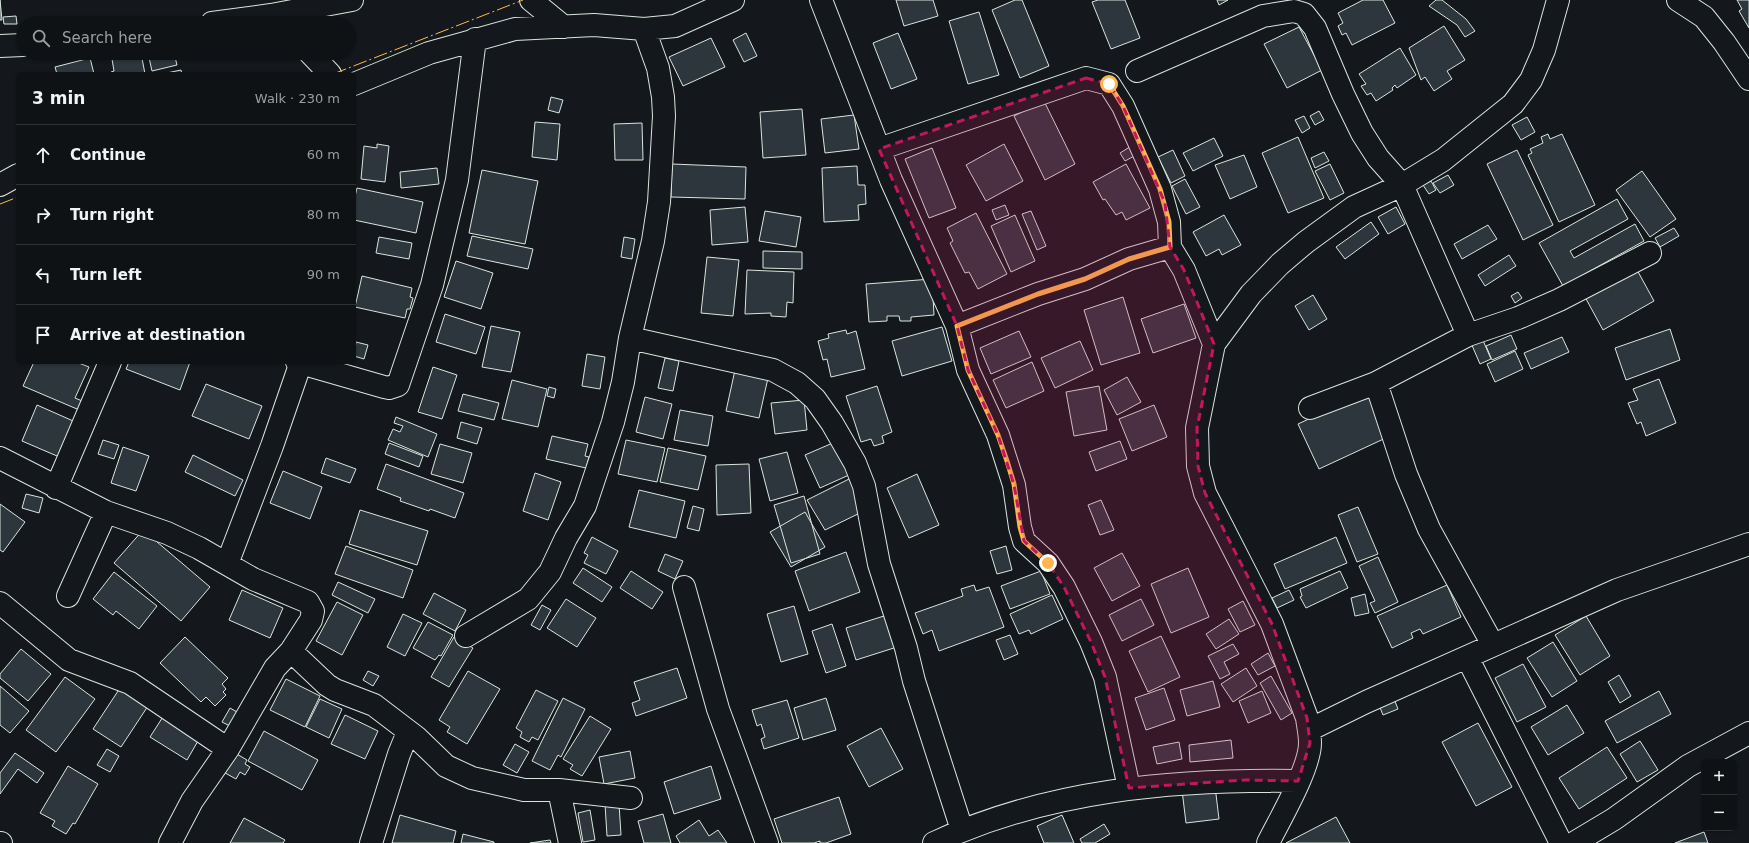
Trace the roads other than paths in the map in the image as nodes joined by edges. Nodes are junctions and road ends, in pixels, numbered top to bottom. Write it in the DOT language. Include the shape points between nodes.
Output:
graph roads {
  1 [pos="352,0"];
  2 [pos="531,0"];
  3 [pos="733,0"];
  4 [pos="821,0"];
  5 [pos="1558,0"];
  6 [pos="1678,0"];
  7 [pos="1260,8"];
  8 [pos="270,13"];
  9 [pos="253,16"];
  10 [pos="564,27"];
  11 [pos="644,29"];
  12 [pos="475,39"];
  13 [pos="16,45"];
  14 [pos="0,46"];
  15 [pos="317,60"];
  16 [pos="1137,71"];
  17 [pos="328,72"];
  18 [pos="1749,79"];
  19 [pos="356,83"];
  20 [pos="879,149"];
  21 [pos="16,176"];
  22 [pos="0,185"];
  23 [pos="1402,185"];
  24 [pos="1170,247"];
  25 [pos="1650,253"];
  26 [pos="957,326"];
  27 [pos="1468,335"];
  28 [pos="630,338"];
  29 [pos="1214,344"];
  30 [pos="109,364"];
  31 [pos="299,364"];
  32 [pos="303,364"];
  33 [pos="1376,383"];
  34 [pos="1310,408"];
  35 [pos="0,458"];
  36 [pos="56,488"];
  37 [pos="106,512"];
  38 [pos="1749,544"];
  39 [pos="227,564"];
  40 [pos="684,587"];
  41 [pos="68,596"];
  42 [pos="0,603"];
  43 [pos="466,636"];
  44 [pos="1493,646"];
  45 [pos="291,651"];
  46 [pos="1467,657"];
  47 [pos="1309,730"];
  48 [pos="408,732"];
  49 [pos="1749,733"];
  50 [pos="228,749"];
  51 [pos="1298,781"];
  52 [pos="1129,788"];
  53 [pos="559,790"];
  54 [pos="631,798"];
  55 [pos="962,830"];
  56 [pos="170,843"];
  57 [pos="371,843"];
  58 [pos="570,843"];
  59 [pos="767,843"];
  60 [pos="934,843"];
  61 [pos="1268,843"];
  62 [pos="1561,843"];
  63 [pos="1574,843"];
  1 -- 8 [label="street"];
  2 -- 10 [label="street"];
  3 -- 11 [label="street" via="675,26"];
  4 -- 20 [label="street"];
  5 -- 23 [label="street" via="1544,50 1531,80 1513,104 1443,160"];
  6 -- 18 [label="street" via="1704,17"];
  7 -- 16 [label="street"];
  7 -- 23 [label="street" via="1304,14 1315,28 1362,133 1378,158"];
  8 -- 9 [label="street"];
  10 -- 11 [label="street"];
  10 -- 12 [label="street" via="515,29"];
  11 -- 28 [label="street" via="658,68 664,116 659,202 653,241"];
  12 -- 19 [label="street" via="430,53"];
  12 -- 32 [label="street" via="457,180 432,285 398,385 389,388"];
  13 -- 14 [label="street"];
  15 -- 17 [label="street"];
  20 -- 24 [label="street" via="1086,78 1109,84 1123,106 1160,189 1169,222"];
  20 -- 26 [label="street"];
  21 -- 22 [label="street"];
  23 -- 27 [label="street"];
  23 -- 29 [label="street" via="1354,207 1306,242 1251,294"];
  24 -- 26 [label="street" via="1129,259 1085,279 1038,294"];
  24 -- 29 [label="street" via="1184,270"];
  25 -- 27 [label="street" via="1559,300 1518,318"];
  26 -- 52 [label="street" via="968,370 1007,461 1014,484 1024,541 1048,563 1064,587 1092,642 1105,677"];
  27 -- 33 [label="street"];
  28 -- 43 [label="street" via="613,422 585,506 550,572 528,599"];
  28 -- 55 [label="street" via="773,370 797,384 815,399 832,423 855,463 864,486 879,564"];
  29 -- 47 [label="street" via="1197,428 1198,466 1206,493 1272,624"];
  30 -- 36 [label="street"];
  31 -- 39 [label="street" via="272,446"];
  33 -- 34 [label="street"];
  33 -- 44 [label="street" via="1406,474 1429,529"];
  35 -- 36 [label="street"];
  36 -- 37 [label="street"];
  37 -- 39 [label="street" via="167,533"];
  37 -- 41 [label="street"];
  38 -- 44 [label="street" via="1617,590"];
  39 -- 45 [label="street" via="253,579 308,602 313,611 311,620"];
  40 -- 59 [label="street" via="718,708"];
  42 -- 50 [label="street" via="69,660 130,684"];
  44 -- 46 [label="street"];
  45 -- 48 [label="street" via="327,685 374,705"];
  45 -- 50 [label="street" via="275,668"];
  46 -- 47 [label="street"];
  46 -- 62 [label="street"];
  47 -- 51 [label="street" via="1307,762"];
  48 -- 53 [label="street" via="446,766 472,778 524,790"];
  48 -- 57 [label="street"];
  49 -- 63 [label="street" via="1688,766"];
  50 -- 56 [label="street" via="192,801"];
  51 -- 52 [label="street" via="1244,780"];
  51 -- 61 [label="street"];
  52 -- 55 [label="street" via="1046,804"];
  53 -- 54 [label="street"];
  53 -- 58 [label="street"];
  55 -- 60 [label="street"];
}
